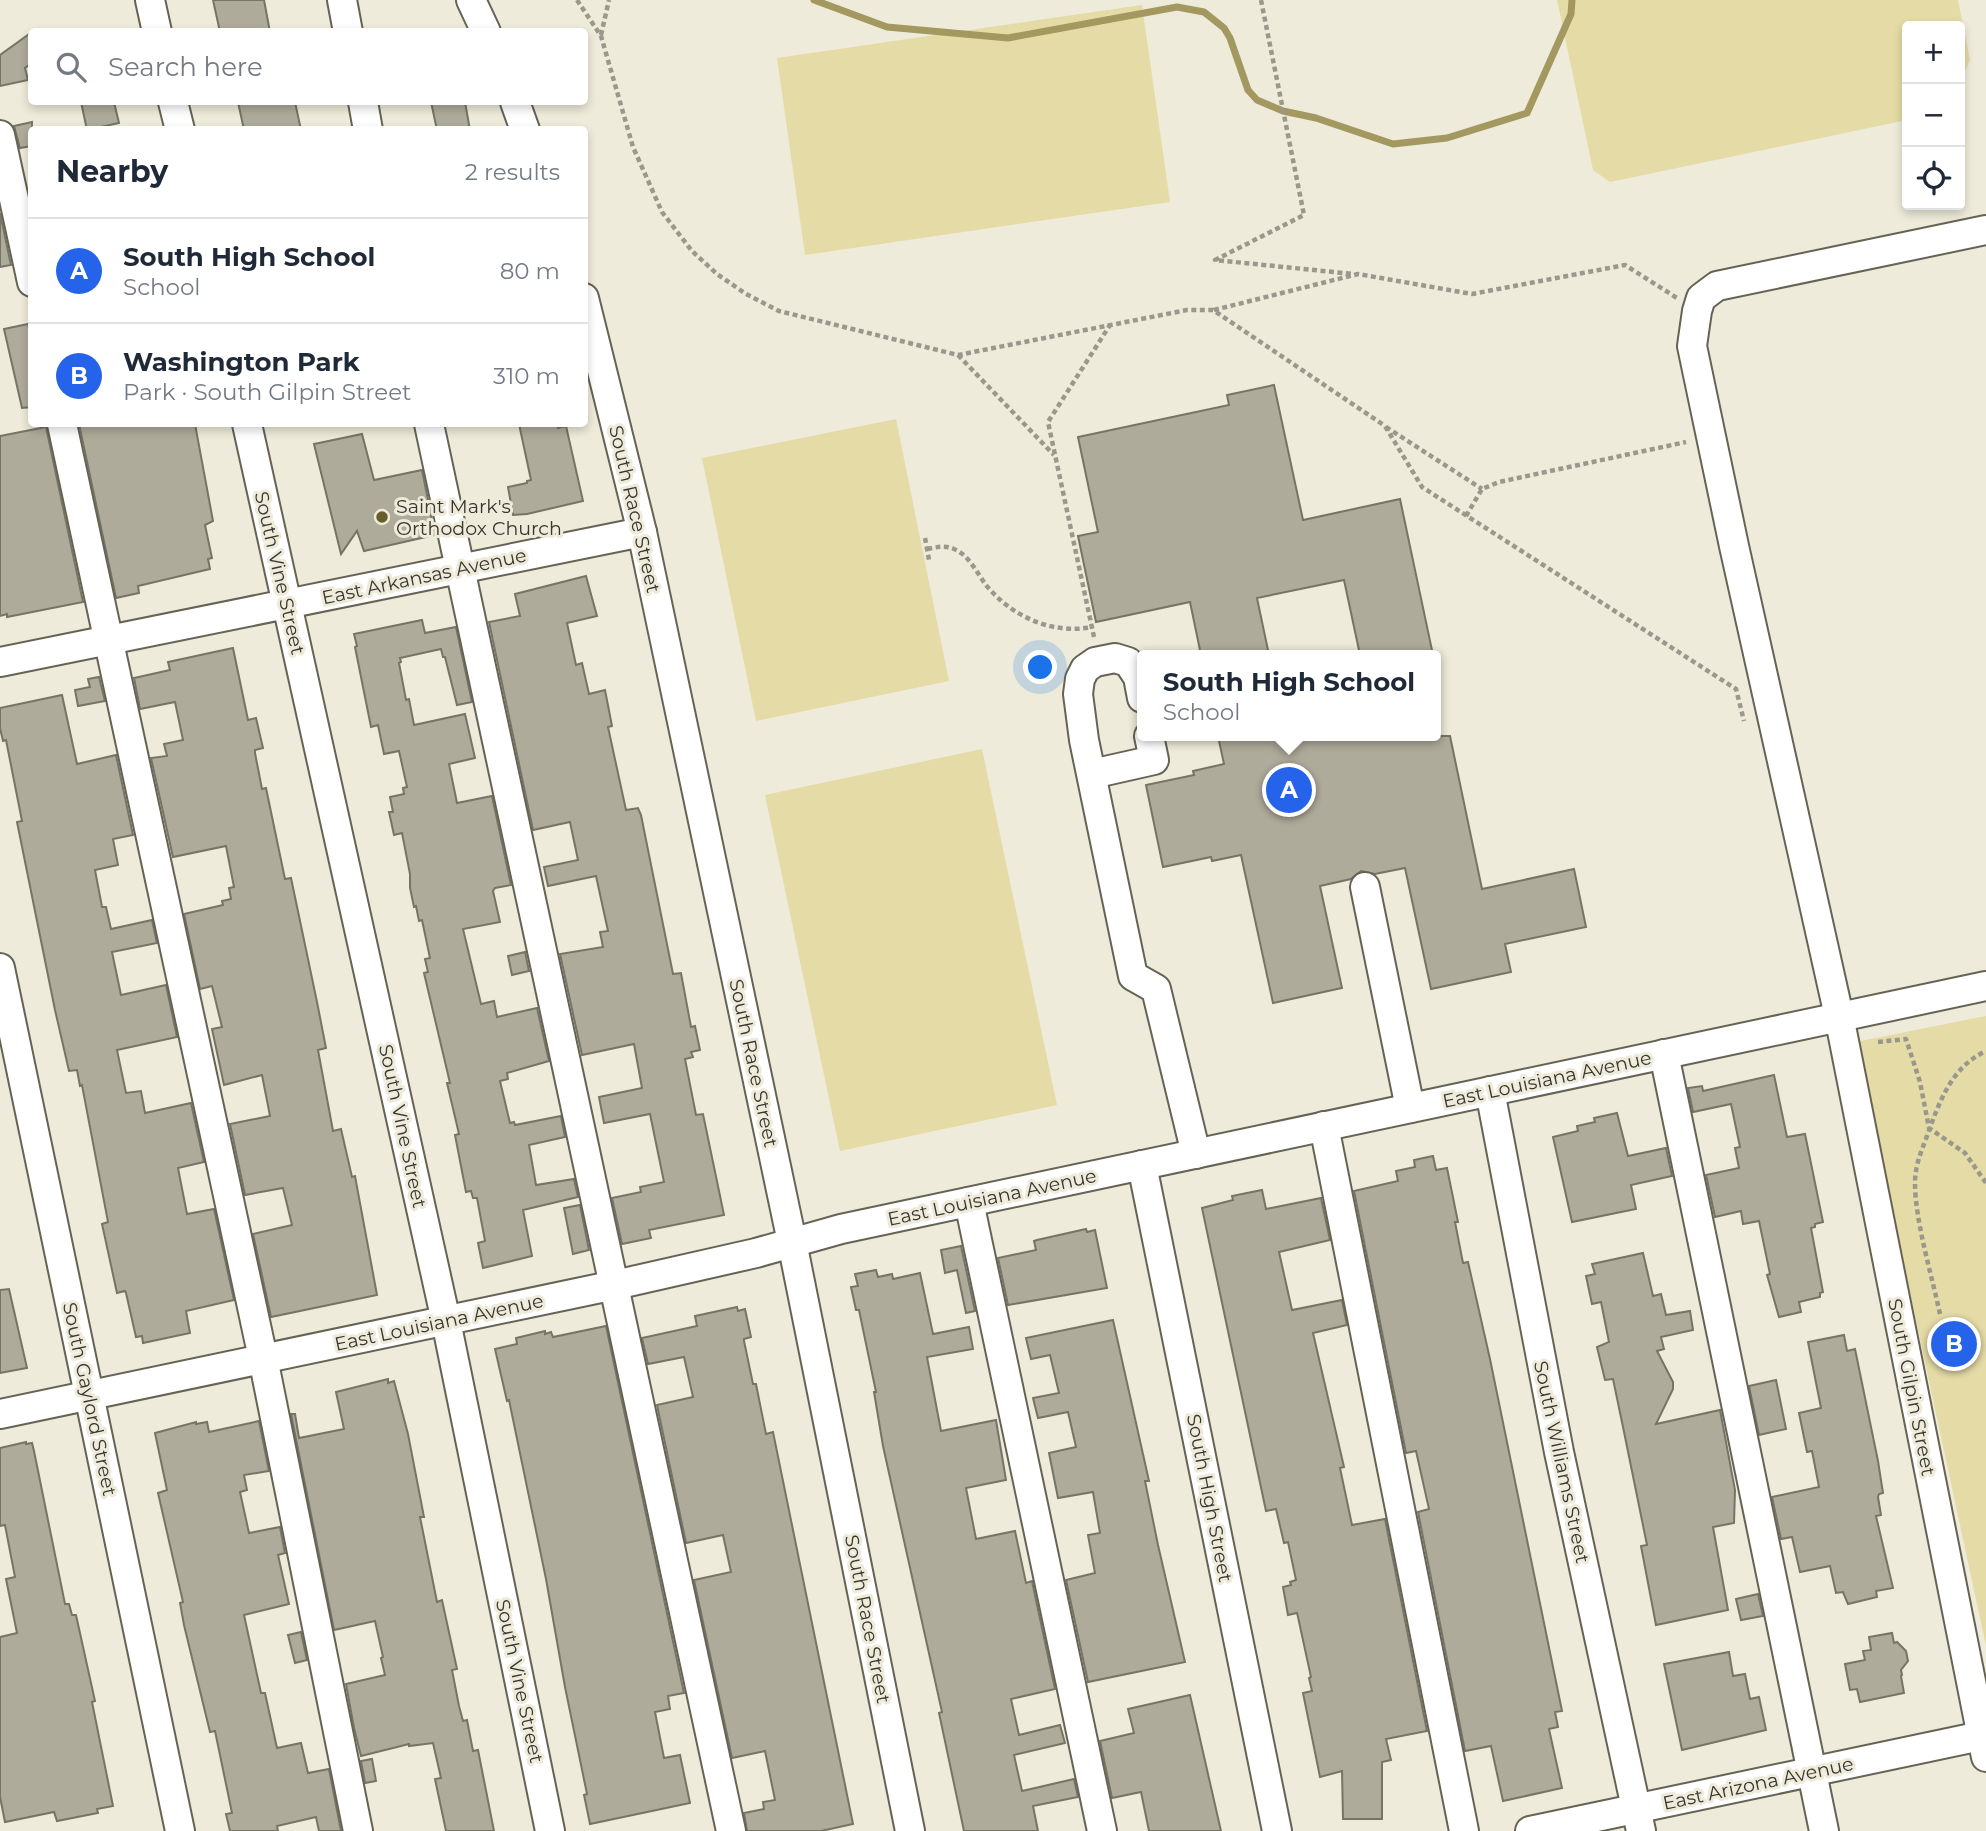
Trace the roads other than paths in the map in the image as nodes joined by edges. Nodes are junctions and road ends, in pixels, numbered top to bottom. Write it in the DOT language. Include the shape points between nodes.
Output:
graph roads {
  1 [pos="150,0"];
  2 [pos="342,0"];
  3 [pos="471,0"];
  4 [pos="157,28"];
  5 [pos="347,28"];
  6 [pos="484,28"];
  7 [pos="174,105"];
  8 [pos="364,105"];
  9 [pos="516,105"];
  10 [pos="179,126"];
  11 [pos="367,126"];
  12 [pos="524,126"];
  13 [pos="0,135"];
  14 [pos="1986,230"];
  15 [pos="28,264"];
  16 [pos="588,314"];
  17 [pos="63,427"];
  18 [pos="248,427"];
  19 [pos="430,427"];
  20 [pos="642,532"];
  21 [pos="460,569"];
  22 [pos="288,604"];
  23 [pos="108,641"];
  24 [pos="0,662"];
  25 [pos="1137,676"];
  26 [pos="1150,741"];
  27 [pos="1092,774"];
  28 [pos="1365,887"];
  29 [pos="0,968"];
  30 [pos="1986,986"];
  31 [pos="1839,1016"];
  32 [pos="1664,1054"];
  33 [pos="1490,1091"];
  34 [pos="1410,1108"];
  35 [pos="1324,1126"];
  36 [pos="1196,1154"];
  37 [pos="1142,1165"];
  38 [pos="970,1202"];
  39 [pos="792,1242"];
  40 [pos="615,1285"];
  41 [pos="446,1321"];
  42 [pos="263,1358"];
  43 [pos="89,1395"];
  44 [pos="0,1414"];
  45 [pos="1984,1743"];
  46 [pos="1812,1772"];
  47 [pos="1638,1820"];
  48 [pos="180,1831"];
  49 [pos="358,1831"];
  50 [pos="550,1831"];
  51 [pos="731,1831"];
  52 [pos="910,1831"];
  53 [pos="1102,1831"];
  54 [pos="1277,1831"];
  55 [pos="1464,1831"];
  56 [pos="1530,1831"];
  57 [pos="1824,1831"];
  1 -- 4 [label="street"];
  2 -- 5 [label="street"];
  3 -- 6 [label="street"];
  7 -- 10 [label="street"];
  8 -- 11 [label="street"];
  9 -- 12 [label="street"];
  13 -- 15 [label="street"];
  14 -- 31 [label="street, South Gilpin Street" via="1717,286 1701,298 1697,311 1692,346"];
  16 -- 20 [label="street, South Race Street"];
  17 -- 23 [label="street"];
  18 -- 22 [label="street, South Vine Street"];
  19 -- 21 [label="street"];
  20 -- 21 [label="street, East Arkansas Avenue"];
  20 -- 39 [label="street, South Race Street"];
  21 -- 22 [label="street, East Arkansas Avenue"];
  21 -- 40 [label="street"];
  22 -- 23 [label="street, East Arkansas Avenue"];
  22 -- 41 [label="street, South Vine Street"];
  23 -- 24 [label="street, East Arkansas Avenue"];
  23 -- 42 [label="street"];
  25 -- 27 [label="street" via="1128,662 1115,658 1085,669 1078,694"];
  26 -- 27 [label="street" via="1154,760"];
  27 -- 36 [label="street" via="1133,976 1156,989"];
  28 -- 34 [label="street"];
  29 -- 43 [label="street, South Gaylord Street"];
  30 -- 31 [label="street, East Louisiana Avenue"];
  31 -- 32 [label="street, East Louisiana Avenue"];
  31 -- 45 [label="street, South Gilpin Street"];
  32 -- 33 [label="street, East Louisiana Avenue"];
  32 -- 46 [label="street"];
  33 -- 34 [label="street, East Louisiana Avenue"];
  33 -- 47 [label="street, South Williams Street" via="1559,1452"];
  34 -- 35 [label="street, East Louisiana Avenue"];
  35 -- 36 [label="street, East Louisiana Avenue"];
  35 -- 55 [label="street"];
  36 -- 37 [label="street, East Louisiana Avenue"];
  37 -- 38 [label="street, East Louisiana Avenue"];
  37 -- 54 [label="street, South High Street"];
  38 -- 39 [label="street, East Louisiana Avenue"];
  38 -- 53 [label="street"];
  39 -- 40 [label="street, East Louisiana Avenue"];
  39 -- 52 [label="street, South Race Street"];
  40 -- 41 [label="street, East Louisiana Avenue"];
  40 -- 51 [label="street"];
  41 -- 42 [label="street, East Louisiana Avenue"];
  41 -- 50 [label="street, South Vine Street"];
  42 -- 43 [label="street, East Louisiana Avenue"];
  42 -- 49 [label="street"];
  43 -- 44 [label="street, East Louisiana Avenue"];
  43 -- 48 [label="street, South Gaylord Street"];
  45 -- 46 [label="street, East Arizona Avenue"];
  46 -- 47 [label="street, East Arizona Avenue"];
  46 -- 57 [label="street"];
  47 -- 56 [label="street, East Arizona Avenue"];
}
